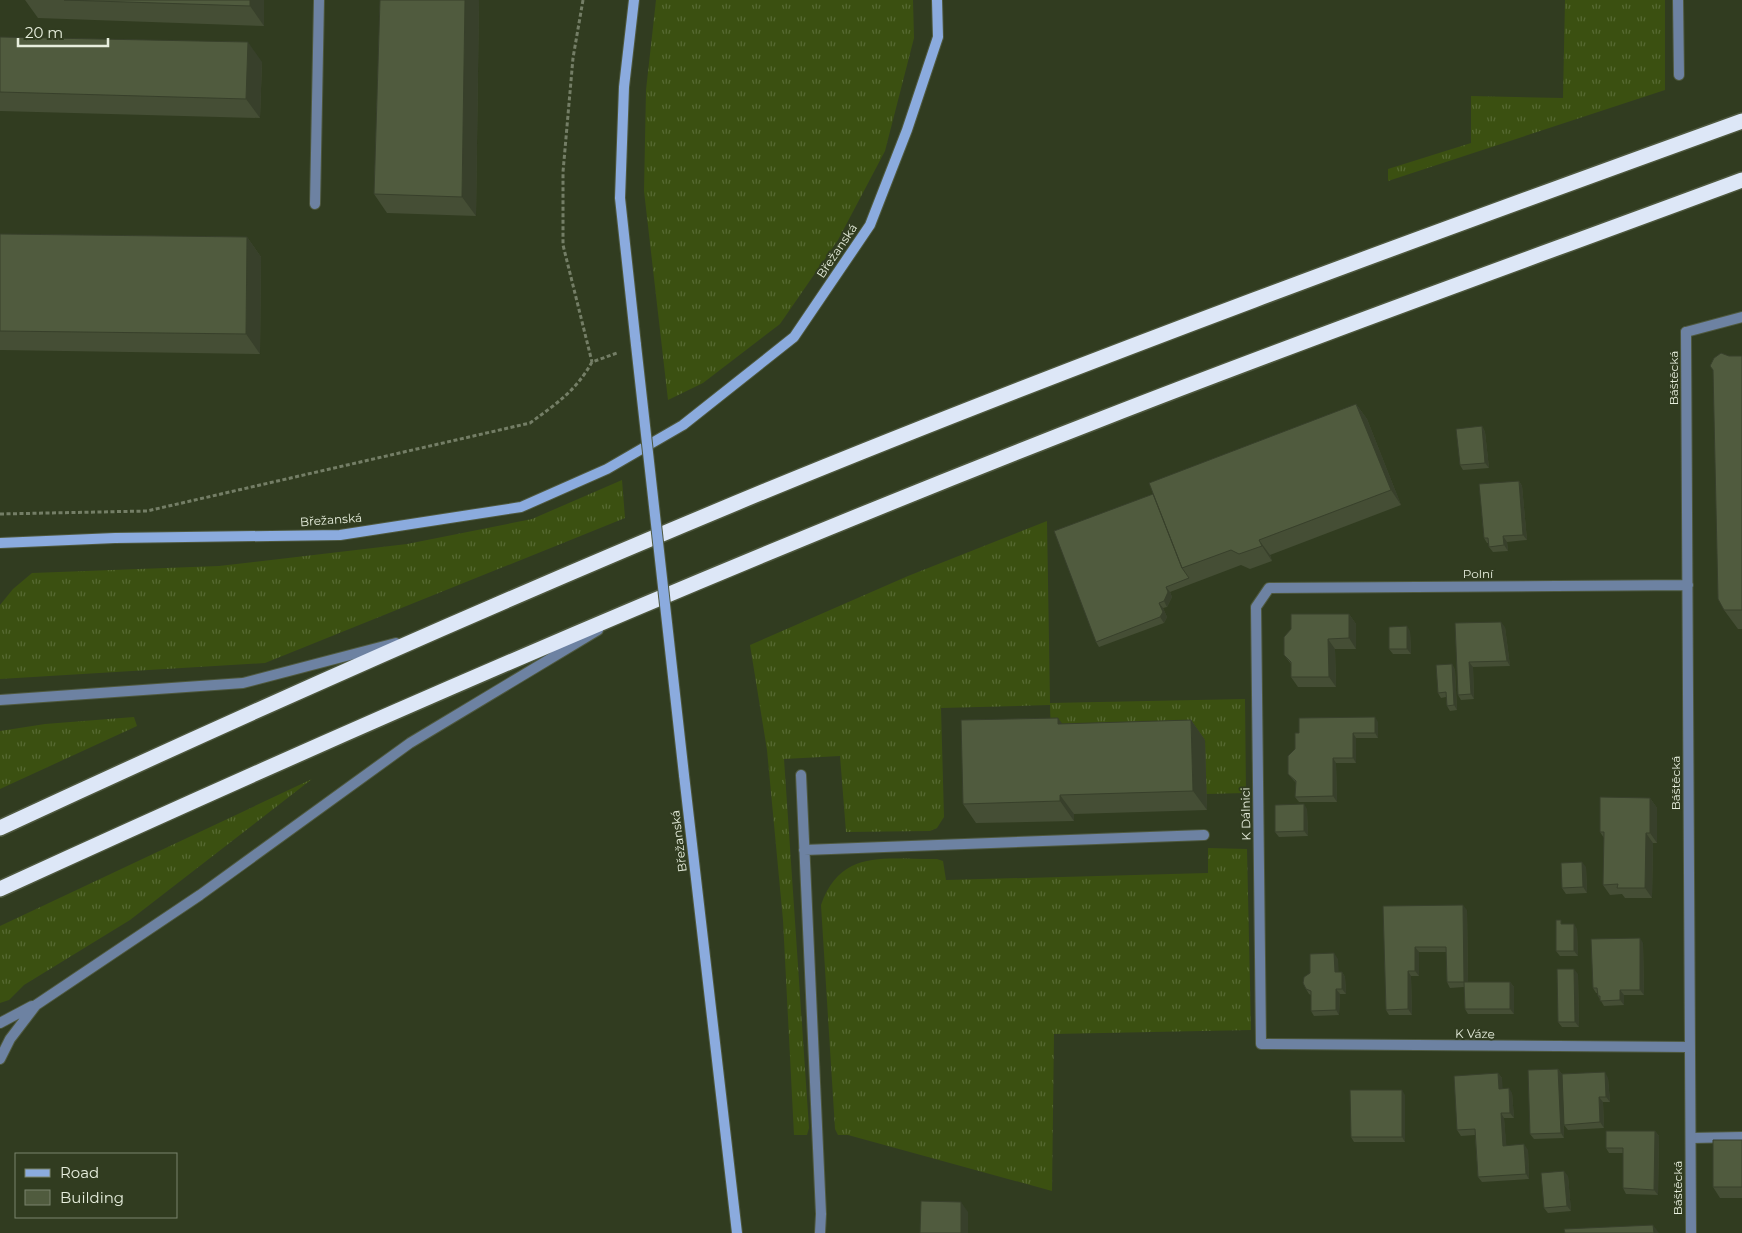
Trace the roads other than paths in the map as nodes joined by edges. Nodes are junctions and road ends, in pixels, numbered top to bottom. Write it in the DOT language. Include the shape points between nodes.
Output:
graph roads {
  1 [pos="319,0"];
  2 [pos="634,0"];
  3 [pos="937,0"];
  4 [pos="1678,0"];
  5 [pos="1679,76"];
  6 [pos="1742,121"];
  7 [pos="1742,180"];
  8 [pos="315,204"];
  9 [pos="1742,317"];
  10 [pos="0,544"];
  11 [pos="1688,585"];
  12 [pos="1268,588"];
  13 [pos="634,610"];
  14 [pos="438,631"];
  15 [pos="0,700"];
  16 [pos="801,775"];
  17 [pos="0,828"];
  18 [pos="1204,835"];
  19 [pos="804,850"];
  20 [pos="0,889"];
  21 [pos="36,1005"];
  22 [pos="0,1023"];
  23 [pos="1261,1044"];
  24 [pos="1689,1048"];
  25 [pos="0,1059"];
  26 [pos="1742,1137"];
  27 [pos="1691,1138"];
  28 [pos="737,1233"];
  29 [pos="820,1233"];
  30 [pos="1691,1233"];
  1 -- 8 [label="street"];
  2 -- 28 [label="street, Břežanská, bridge" via="624,87 620,198"];
  3 -- 10 [label="street, Břežanská" via="938,37 870,225 794,337 682,425 615,464 521,507 340,535 115,538"];
  4 -- 5 [label="street"];
  6 -- 14 [label="highway" via="1076,367 769,490"];
  7 -- 13 [label="highway" via="1105,417"];
  9 -- 11 [label="street, Báštěcká" via="1686,332"];
  11 -- 12 [label="street, Polní"];
  11 -- 24 [label="street, Báštěcká"];
  12 -- 23 [label="street, K Dálnici" via="1256,607"];
  13 -- 20 [label="highway" via="180,807"];
  13 -- 21 [label="street" via="410,742 200,895"];
  14 -- 15 [label="street" via="243,683"];
  14 -- 17 [label="highway"];
  16 -- 19 [label="street"];
  18 -- 19 [label="street"];
  19 -- 29 [label="street"];
  21 -- 22 [label="street"];
  21 -- 25 [label="street" via="10,1039"];
  23 -- 24 [label="street, K Váze"];
  24 -- 27 [label="street, Báštěcká"];
  26 -- 27 [label="street"];
  27 -- 30 [label="street, Báštěcká"];
}
